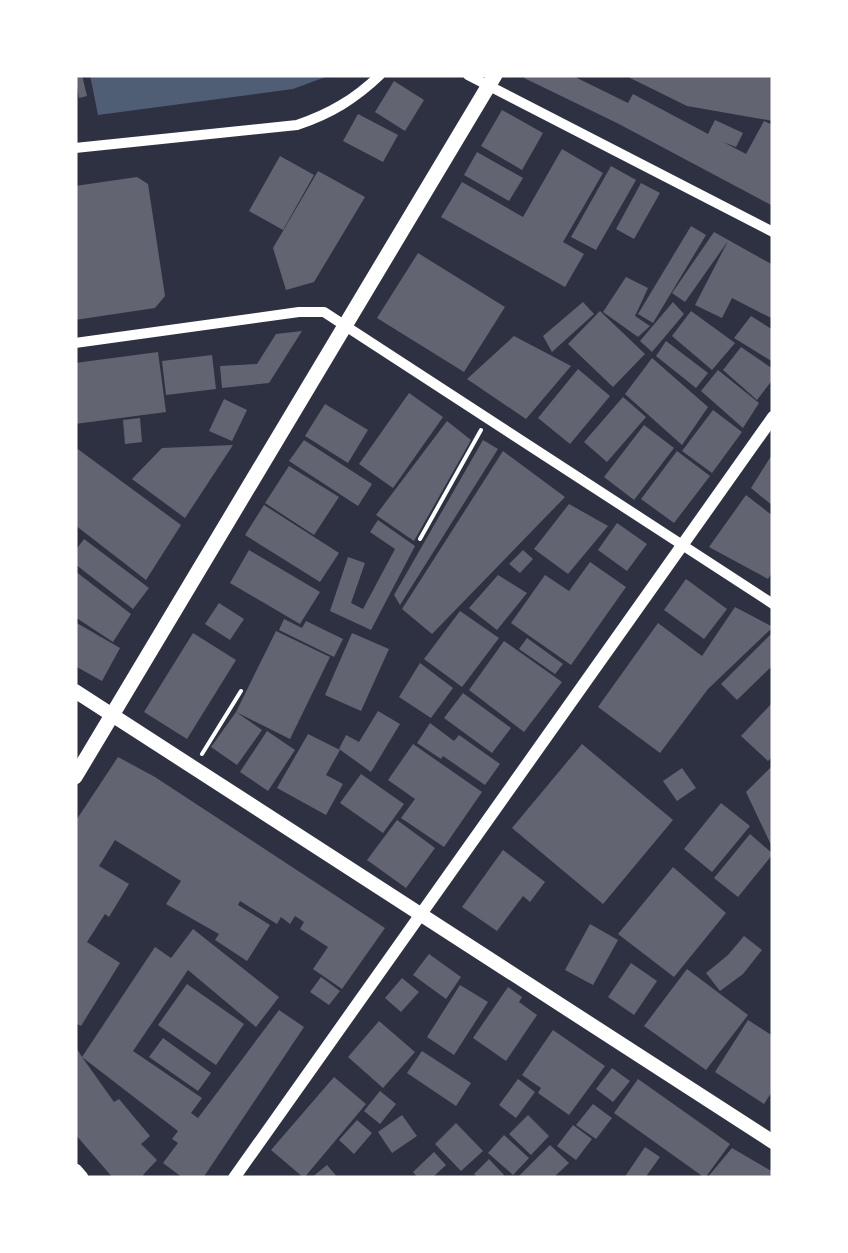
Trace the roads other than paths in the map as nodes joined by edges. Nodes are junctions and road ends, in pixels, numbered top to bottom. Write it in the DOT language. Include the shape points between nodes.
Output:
graph roads {
  1 [pos="380,75"];
  2 [pos="468,75"];
  3 [pos="492,80"];
  4 [pos="75,148"];
  5 [pos="773,232"];
  6 [pos="346,324"];
  7 [pos="75,343"];
  8 [pos="773,417"];
  9 [pos="684,546"];
  10 [pos="773,604"];
  11 [pos="75,690"];
  12 [pos="113,714"];
  13 [pos="75,777"];
  14 [pos="422,914"];
  15 [pos="773,1142"];
  16 [pos="75,1171"];
  17 [pos="81,1178"];
  18 [pos="234,1178"];
  1 -- 4 [label="street" via="358,96 297,125"];
  2 -- 3 [label="street"];
  3 -- 5 [label="street"];
  3 -- 6 [label="main road"];
  6 -- 7 [label="street" via="324,312 299,312"];
  6 -- 9 [label="street"];
  6 -- 12 [label="main road"];
  8 -- 9 [label="street"];
  9 -- 10 [label="street"];
  9 -- 14 [label="street"];
  11 -- 12 [label="main road"];
  12 -- 13 [label="main road"];
  12 -- 14 [label="main road"];
  14 -- 15 [label="main road"];
  14 -- 18 [label="street"];
  16 -- 17 [label="main road"];
}
